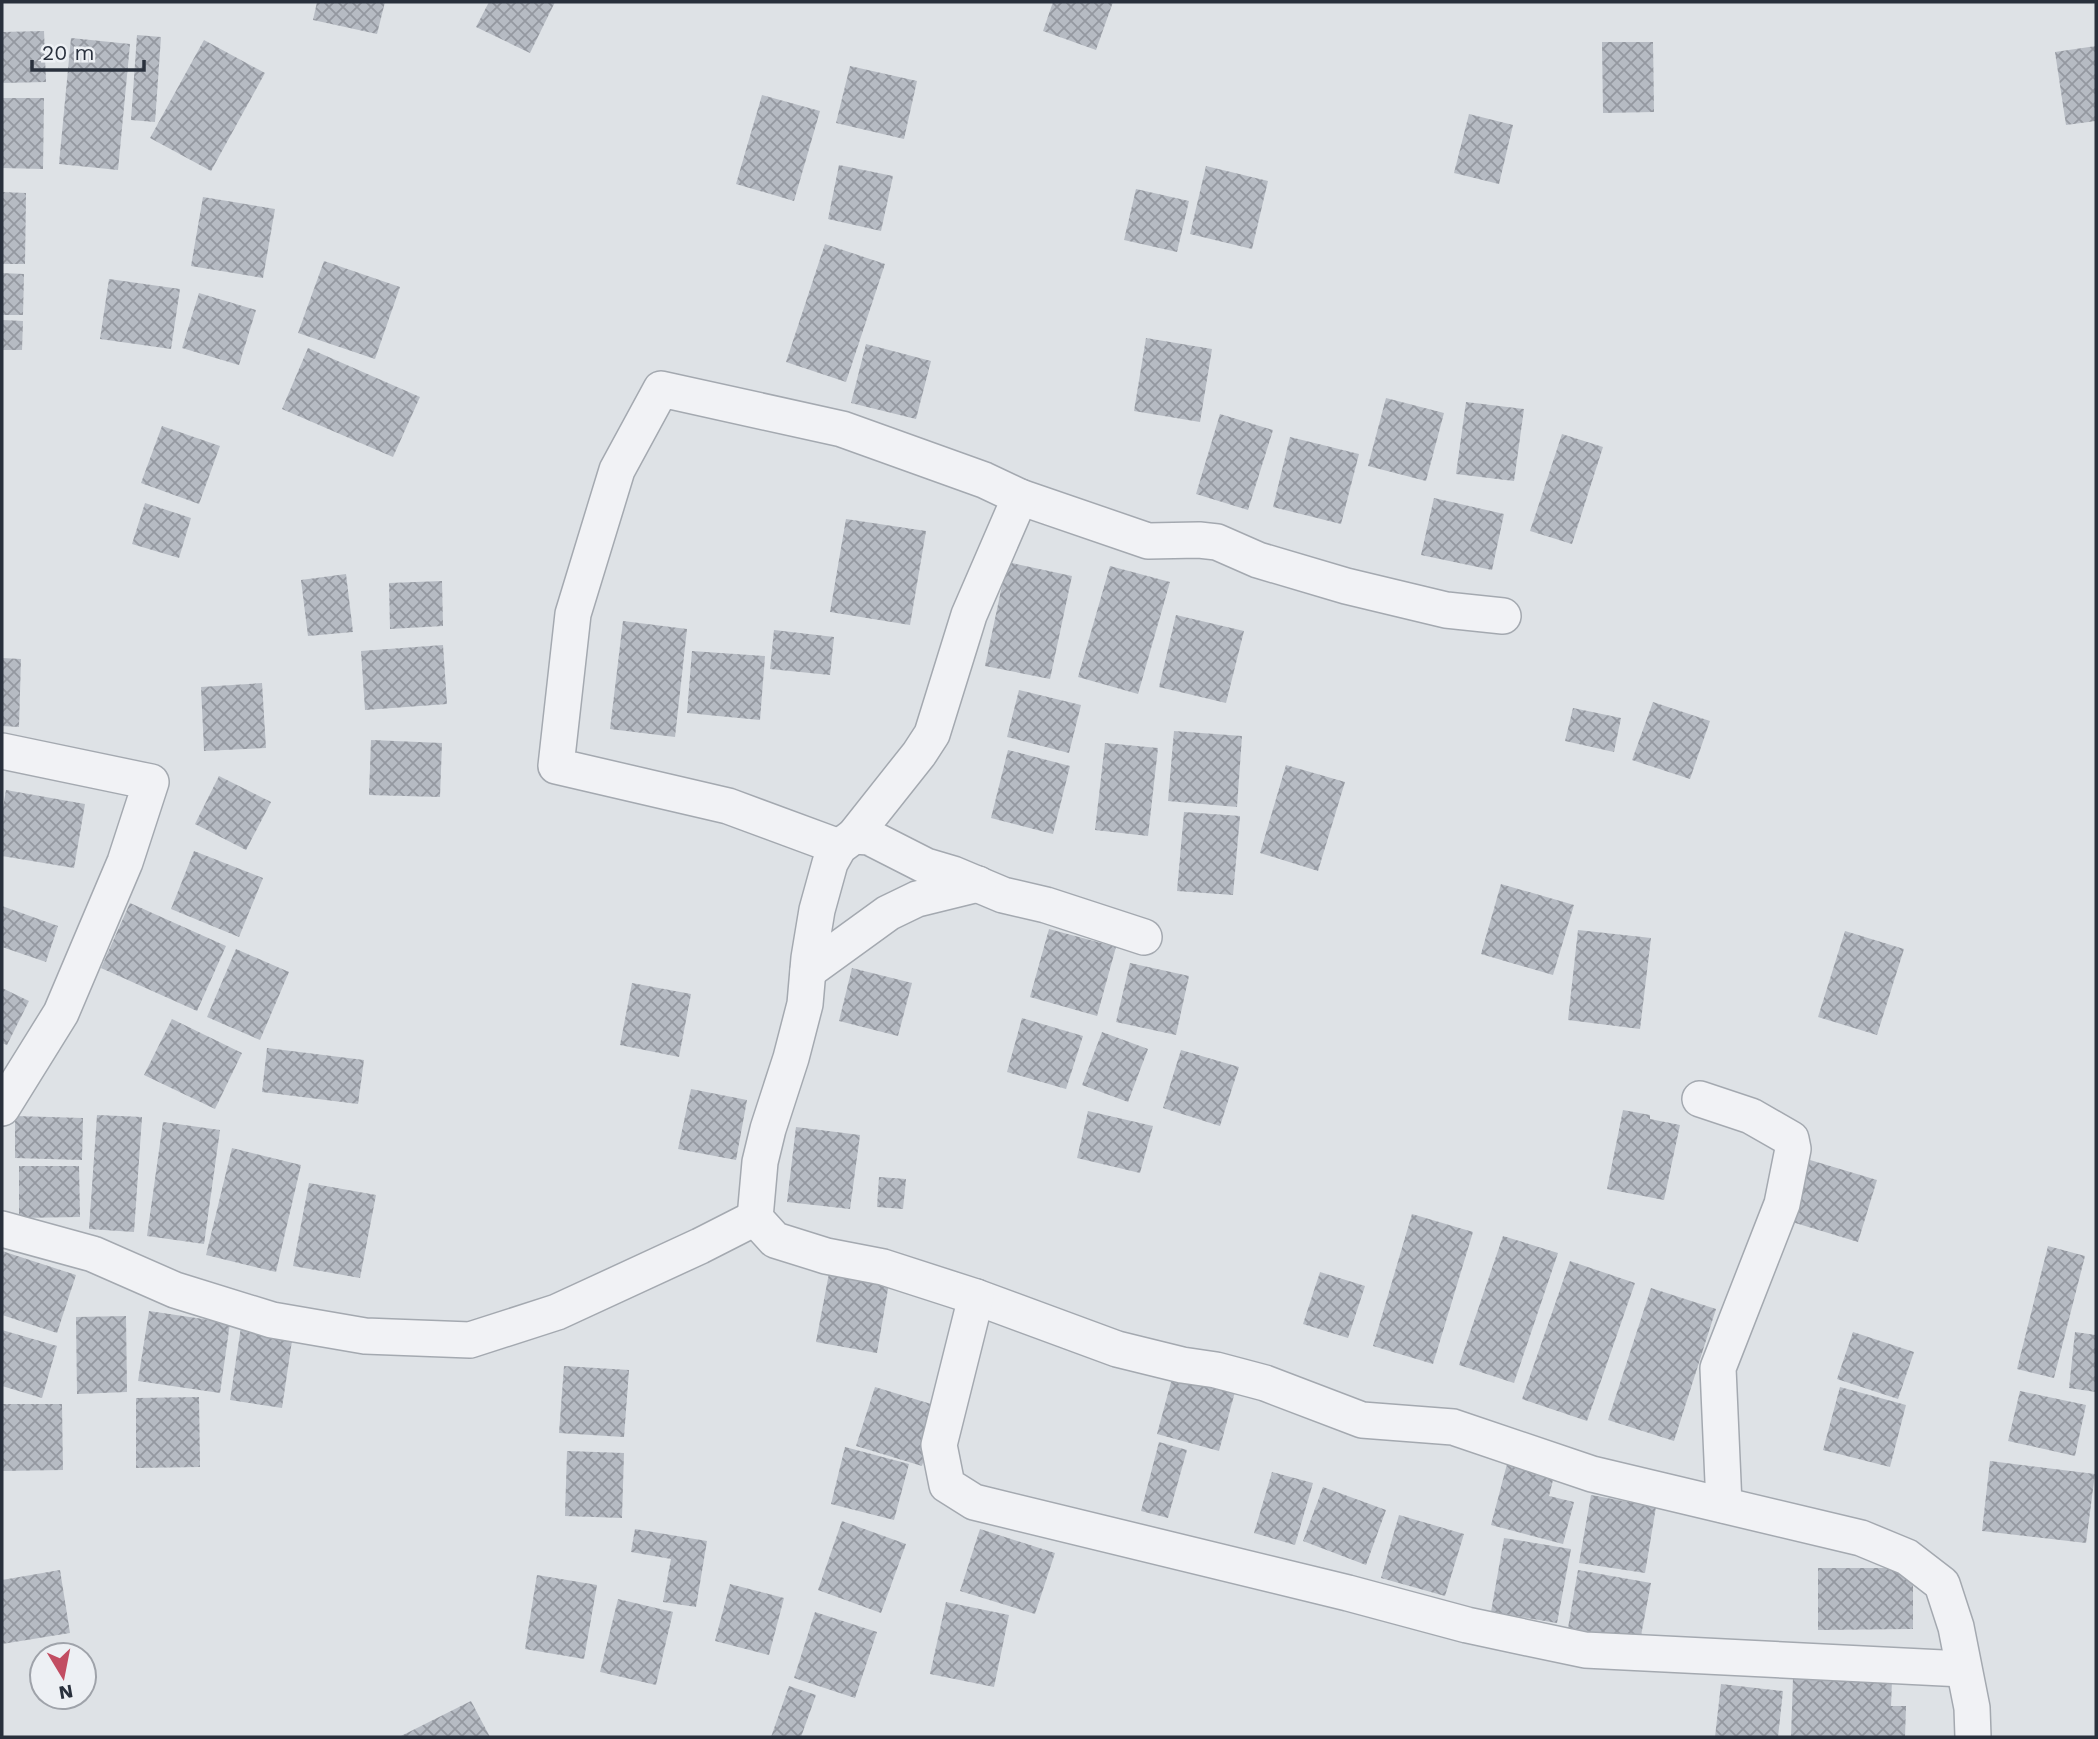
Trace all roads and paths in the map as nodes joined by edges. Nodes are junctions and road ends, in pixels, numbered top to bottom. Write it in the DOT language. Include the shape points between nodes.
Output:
graph roads {
  1 [pos="1020,497"];
  2 [pos="1503,616"];
  3 [pos="2,751"];
  4 [pos="846,841"];
  5 [pos="978,884"];
  6 [pos="1144,937"];
  7 [pos="807,971"];
  8 [pos="1700,1099"];
  9 [pos="2,1108"];
  10 [pos="755,1218"];
  11 [pos="2,1228"];
  12 [pos="976,1297"];
  13 [pos="1724,1505"];
  14 [pos="1963,1669"];
  15 [pos="1973,1737"];
  1 -- 2 [label="street" via="1148,541 1217,542 1346,586 1446,610"];
  1 -- 4 [label="street" via="969,615 932,734"];
  1 -- 4 [label="street" via="842,429 662,389 617,470 573,614 556,766 728,806"];
  3 -- 9 [label="street" via="151,782 125,862 61,1013"];
  4 -- 5 [label="street" via="869,837 926,866"];
  4 -- 7 [label="street" via="830,863"];
  5 -- 6 [label="street"];
  5 -- 7 [label="street" via="917,899 888,913"];
  7 -- 10 [label="street" via="805,1004 760,1162"];
  8 -- 13 [label="street" via="1751,1116 1791,1139 1793,1149 1783,1204 1718,1368"];
  10 -- 11 [label="street" via="557,1312 470,1340 365,1336 272,1320 175,1290 93,1254"];
  10 -- 12 [label="street" via="775,1240"];
  12 -- 13 [label="street" via="1117,1349 1265,1383 1362,1420 1453,1427 1592,1474"];
  12 -- 14 [label="street" via="939,1445 947,1485 974,1502 1585,1650"];
  13 -- 14 [label="street" via="1861,1538 1907,1557 1942,1584"];
  14 -- 15 [label="street"];
}
